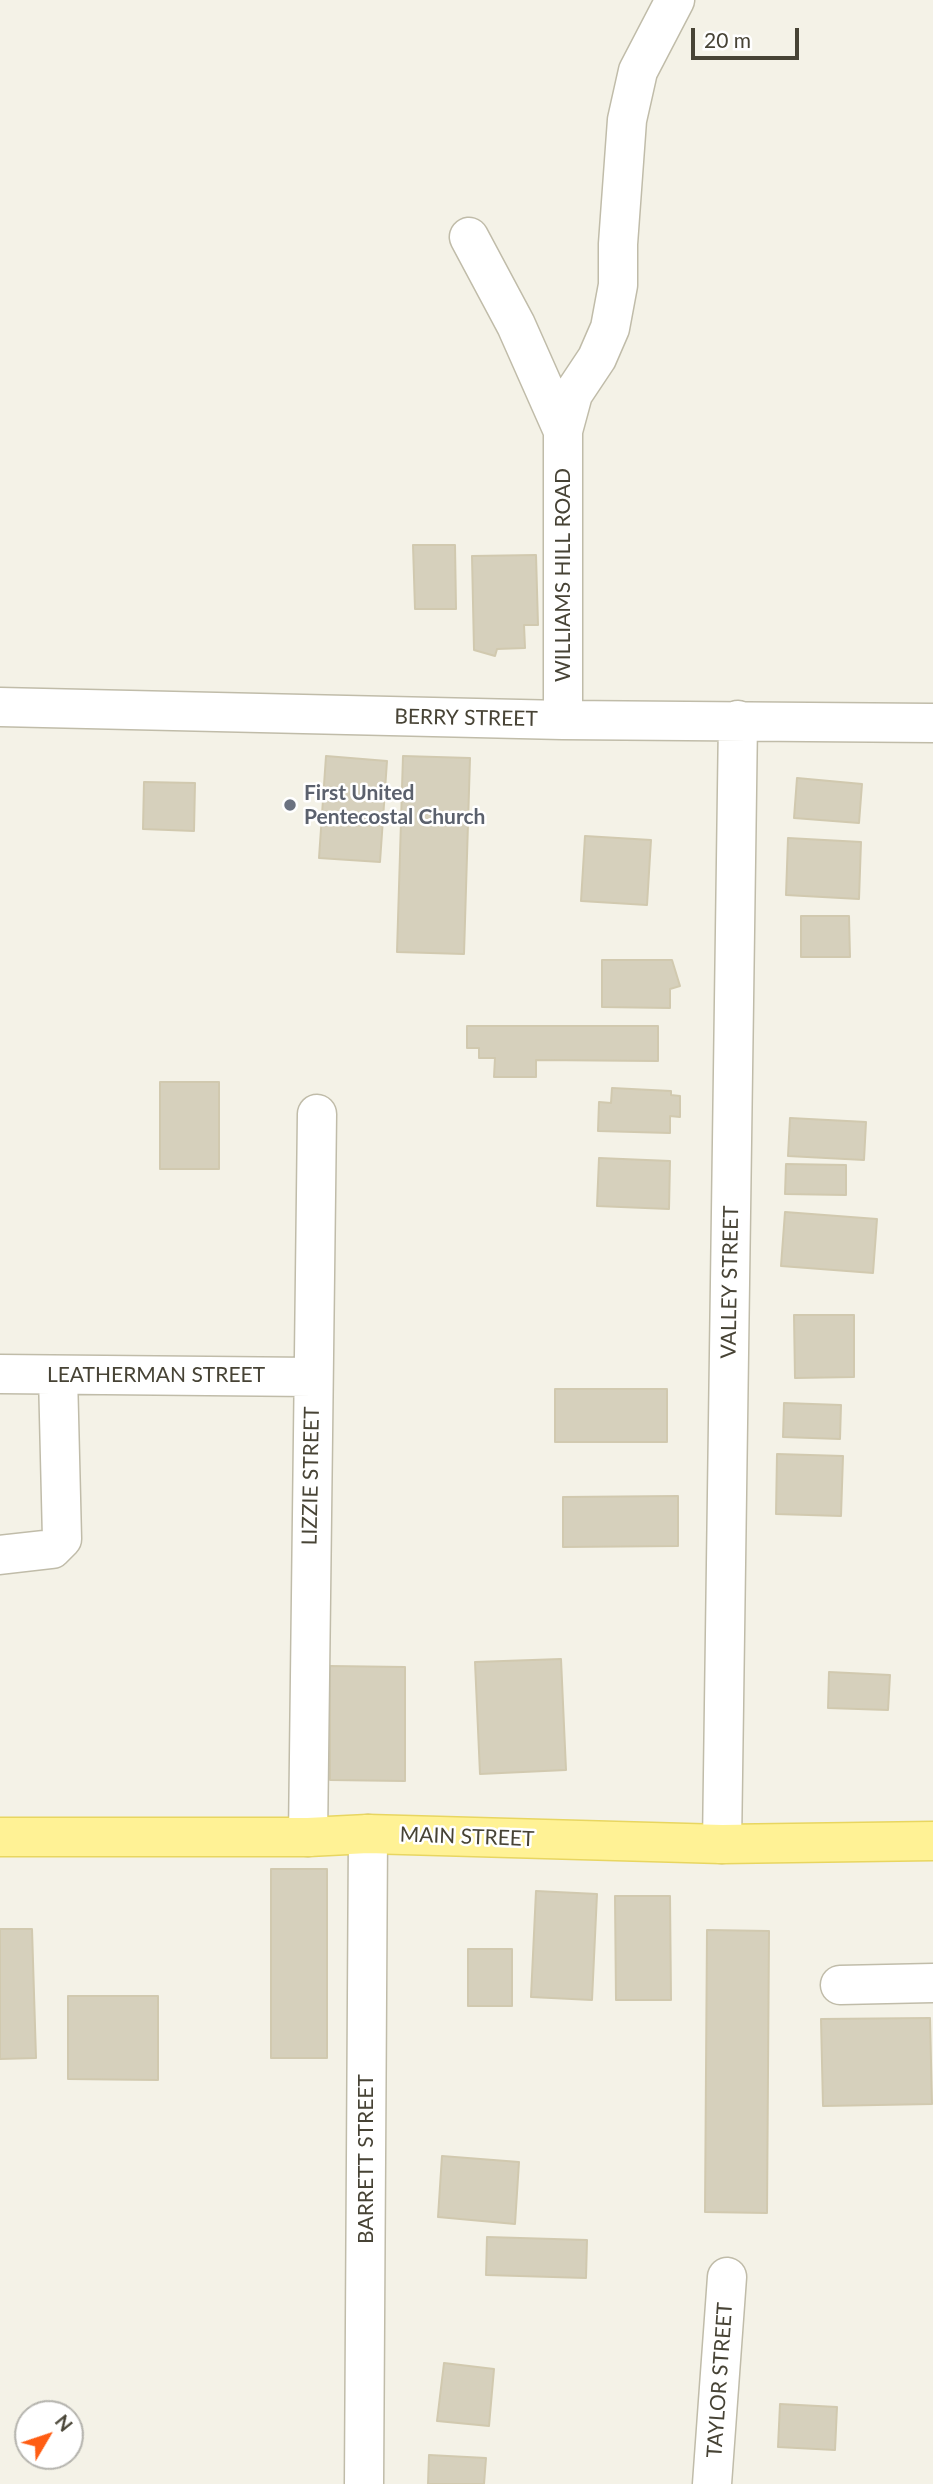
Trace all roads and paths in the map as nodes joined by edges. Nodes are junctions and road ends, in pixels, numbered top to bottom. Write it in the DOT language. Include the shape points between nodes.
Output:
graph roads {
  1 [pos="675,0"];
  2 [pos="469,237"];
  3 [pos="563,431"];
  4 [pos="0,707"];
  5 [pos="563,720"];
  6 [pos="738,720"];
  7 [pos="933,723"];
  8 [pos="317,1114"];
  9 [pos="0,1374"];
  10 [pos="58,1375"];
  11 [pos="312,1377"];
  12 [pos="0,1555"];
  13 [pos="368,1834"];
  14 [pos="0,1837"];
  15 [pos="308,1837"];
  16 [pos="933,1841"];
  17 [pos="722,1844"];
  18 [pos="933,1983"];
  19 [pos="840,1984"];
  20 [pos="727,2277"];
  21 [pos="364,2484"];
  22 [pos="712,2484"];
  1 -- 3 [label="street, WILLIAMS HILL ROAD" via="638,71 627,120 618,285 610,328 573,394"];
  2 -- 3 [label="street, WILLIAMS HILL ROAD" via="516,325"];
  3 -- 5 [label="street, WILLIAMS HILL ROAD"];
  4 -- 5 [label="street, BERRY STREET"];
  5 -- 6 [label="street, BERRY STREET"];
  6 -- 7 [label="street, BERRY STREET"];
  6 -- 17 [label="street, VALLEY STREET"];
  8 -- 11 [label="street, LIZZIE STREET"];
  9 -- 10 [label="street, LEATHERMAN STREET"];
  10 -- 11 [label="street, LEATHERMAN STREET"];
  10 -- 12 [label="street" via="62,1539 51,1549"];
  11 -- 15 [label="street, LIZZIE STREET"];
  13 -- 15 [label="main road, MAIN STREET"];
  13 -- 17 [label="main road, MAIN STREET"];
  13 -- 21 [label="street, BARRETT STREET"];
  14 -- 15 [label="main road, MAIN STREET"];
  16 -- 17 [label="main road, MAIN STREET"];
  18 -- 19 [label="street"];
  20 -- 22 [label="street, TAYLOR STREET"];
}
